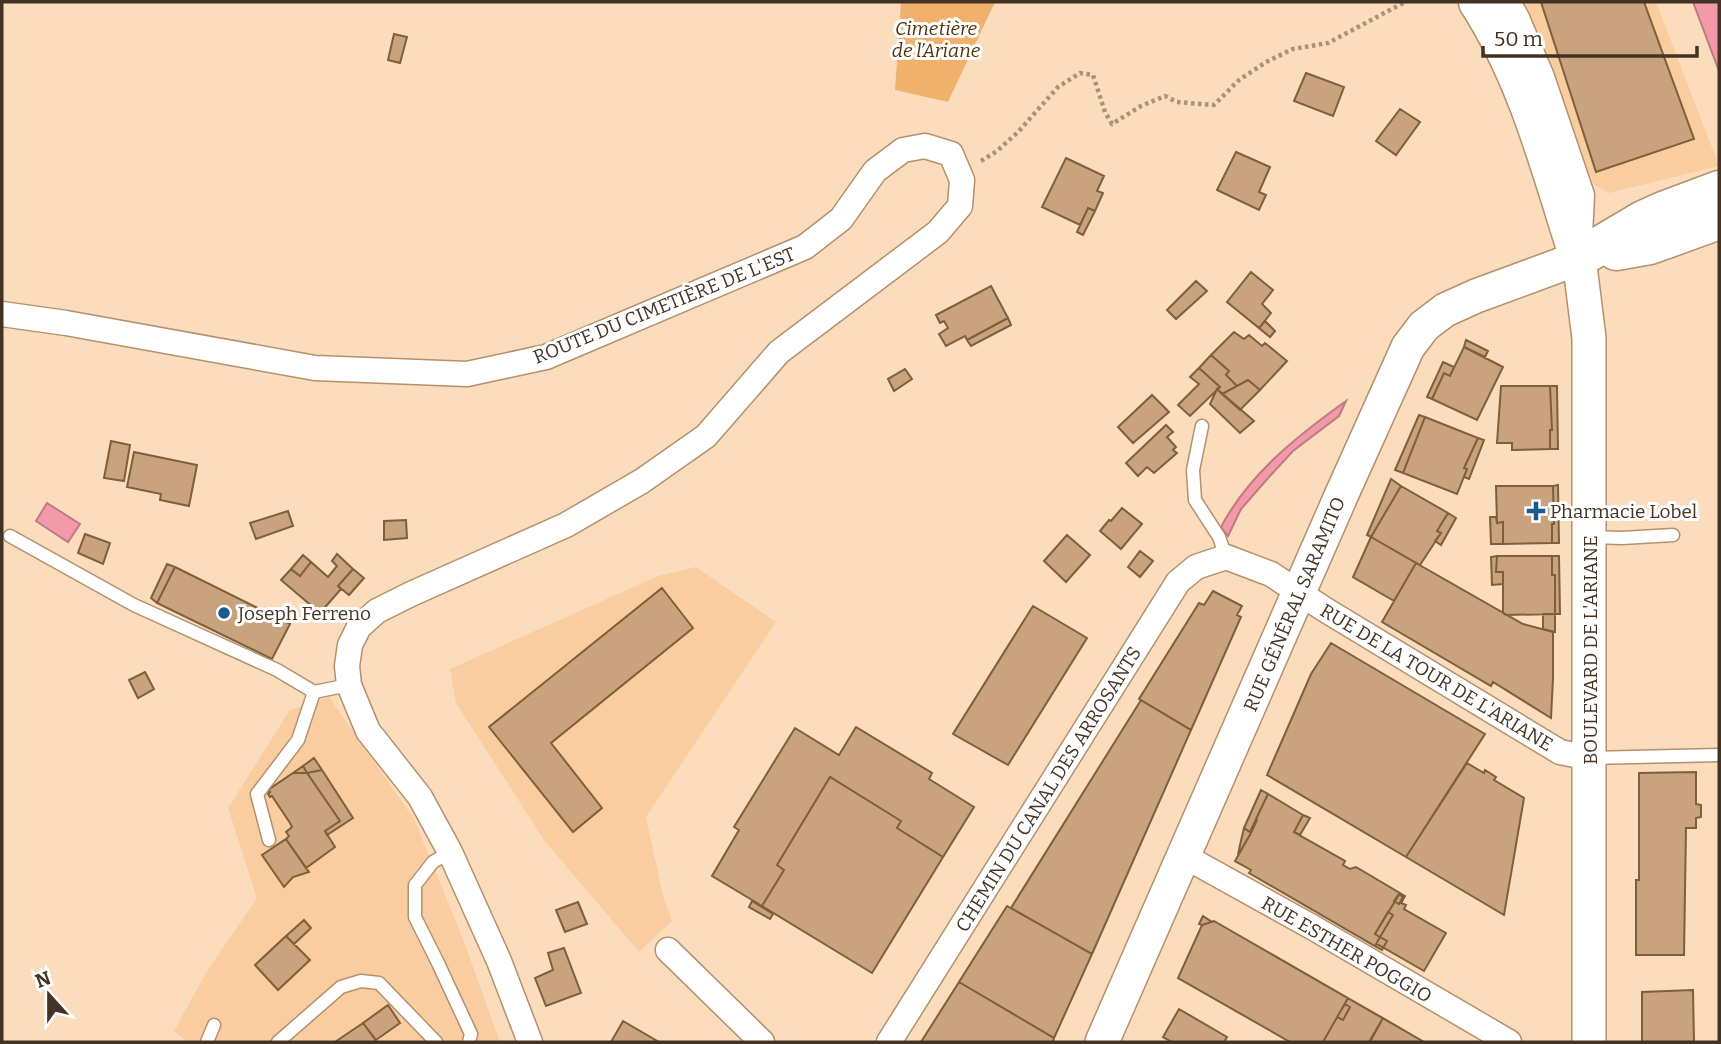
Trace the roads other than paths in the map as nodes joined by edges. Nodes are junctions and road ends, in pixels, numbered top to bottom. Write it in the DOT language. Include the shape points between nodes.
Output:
graph roads {
  1 [pos="1478,2"];
  2 [pos="1508,2"];
  3 [pos="1717,206"];
  4 [pos="1579,258"];
  5 [pos="2,314"];
  6 [pos="1202,426"];
  7 [pos="1673,535"];
  8 [pos="10,536"];
  9 [pos="1590,537"];
  10 [pos="1226,557"];
  11 [pos="1299,592"];
  12 [pos="348,685"];
  13 [pos="314,692"];
  14 [pos="1719,755"];
  15 [pos="1590,758"];
  16 [pos="269,840"];
  17 [pos="450,852"];
  18 [pos="1184,856"];
  19 [pos="668,950"];
  20 [pos="214,1025"];
  21 [pos="206,1042"];
  22 [pos="278,1042"];
  23 [pos="436,1042"];
  24 [pos="469,1042"];
  25 [pos="530,1042"];
  26 [pos="762,1042"];
  27 [pos="889,1042"];
  28 [pos="1102,1042"];
  29 [pos="1509,1042"];
  30 [pos="1589,1042"];
  1 -- 4 [label="main road" via="1518,79"];
  2 -- 4 [label="street" via="1542,77 1582,195"];
  3 -- 4 [label="main road" via="1663,211"];
  4 -- 9 [label="street, BOULEVARD DE L'ARIANE" via="1589,338"];
  4 -- 11 [label="street, RUE GÉNÉRAL SARAMITO" via="1476,296 1424,326 1408,347"];
  5 -- 12 [label="street, ROUTE DU CIMETIÈRE DE L'EST" via="316,368 467,374 546,357 806,247 841,219 875,171 903,150 925,146 951,154 962,180 960,206 938,232 779,352 706,436 642,481 566,525 377,611 359,626 349,645"];
  6 -- 10 [label="lane" via="1193,470 1195,500"];
  7 -- 9 [label="lane"];
  8 -- 13 [label="lane" via="134,605 277,670"];
  9 -- 15 [label="street, BOULEVARD DE L'ARIANE"];
  10 -- 11 [label="street, RUE DE LA TOUR DE L'ARIANE" via="1271,574"];
  10 -- 27 [label="street, CHEMIN DU CANAL DES ARROSANTS" via="1196,567 1178,582"];
  11 -- 15 [label="street, RUE DE LA TOUR DE L'ARIANE" via="1560,752"];
  11 -- 18 [label="street, RUE GÉNÉRAL SARAMITO"];
  12 -- 13 [label="lane"];
  12 -- 17 [label="street" via="368,731 420,797"];
  13 -- 16 [label="lane" via="298,740 257,794"];
  14 -- 15 [label="lane"];
  15 -- 30 [label="street, BOULEVARD DE L'ARIANE"];
  17 -- 24 [label="lane" via="433,862 415,885 415,917 471,1034"];
  17 -- 25 [label="street"];
  18 -- 28 [label="street, RUE GÉNÉRAL SARAMITO"];
  18 -- 29 [label="street, RUE ESTHER POGGIO"];
  19 -- 26 [label="street"];
  20 -- 21 [label="lane"];
  22 -- 23 [label="lane" via="341,987 361,981 379,983"];
}
